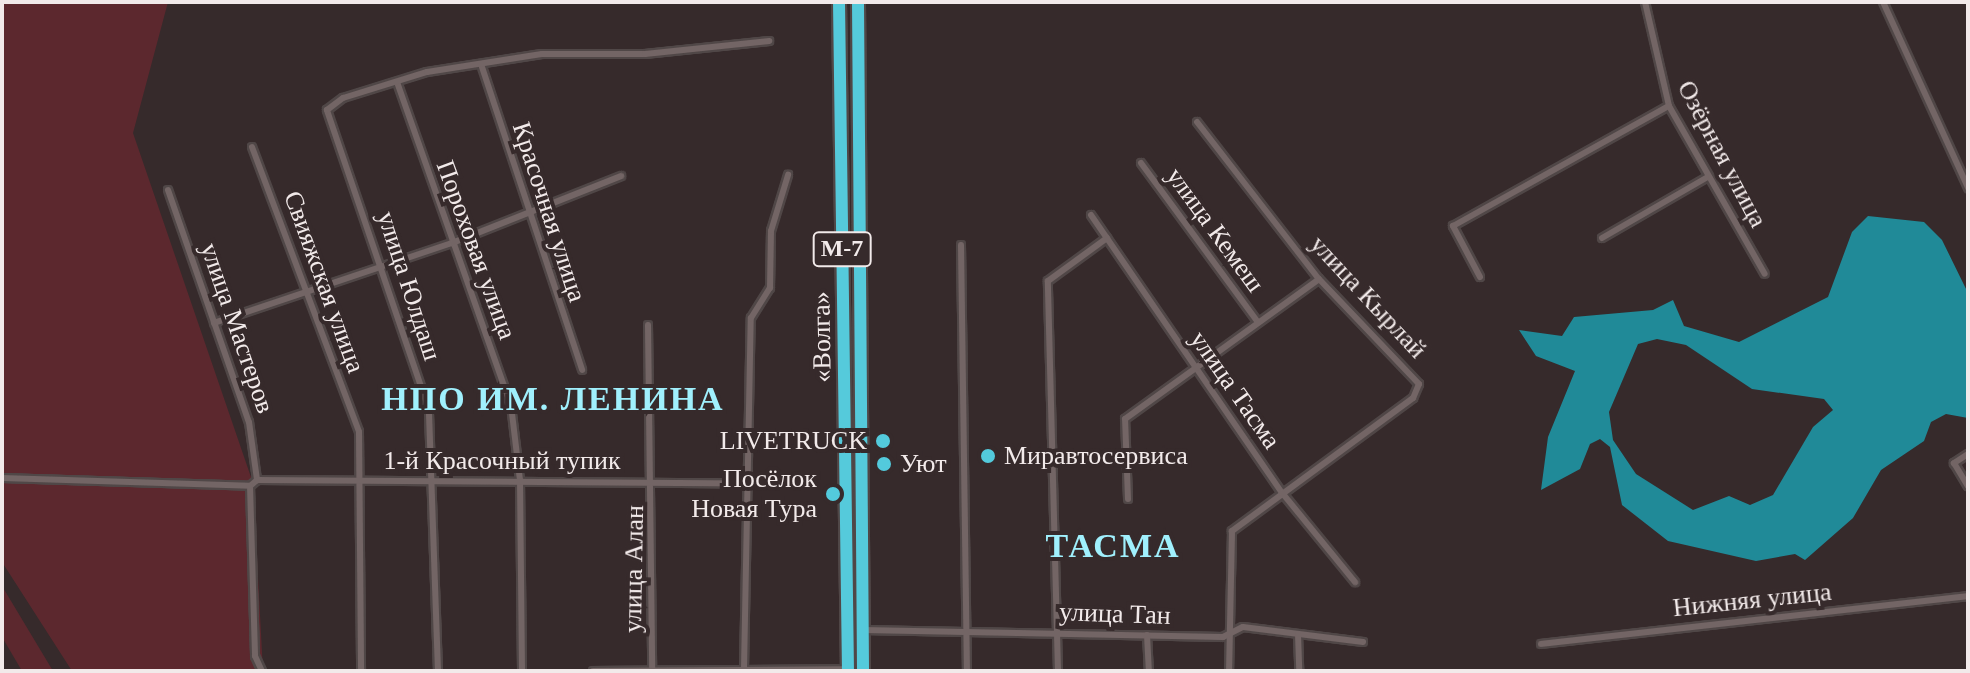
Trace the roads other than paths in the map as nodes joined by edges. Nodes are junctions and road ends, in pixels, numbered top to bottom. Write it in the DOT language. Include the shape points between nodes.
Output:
graph roads {
  1 [pos="839,2"];
  2 [pos="858,2"];
  3 [pos="1645,2"];
  4 [pos="1883,2"];
  5 [pos="769,41"];
  6 [pos="482,67"];
  7 [pos="397,82"];
  8 [pos="1669,106"];
  9 [pos="1197,122"];
  10 [pos="252,147"];
  11 [pos="1141,163"];
  12 [pos="788,175"];
  13 [pos="621,176"];
  14 [pos="1706,178"];
  15 [pos="1968,188"];
  16 [pos="168,190"];
  17 [pos="1091,215"];
  18 [pos="526,216"];
  19 [pos="1107,238"];
  20 [pos="1602,238"];
  21 [pos="452,243"];
  22 [pos="961,245"];
  23 [pos="382,267"];
  24 [pos="1765,274"];
  25 [pos="1480,277"];
  26 [pos="1319,279"];
  27 [pos="306,289"];
  28 [pos="1257,321"];
  29 [pos="214,323"];
  30 [pos="648,325"];
  31 [pos="582,370"];
  32 [pos="1196,370"];
  33 [pos="1968,454"];
  34 [pos="2,478"];
  35 [pos="257,480"];
  36 [pos="520,480"];
  37 [pos="656,480"];
  38 [pos="359,482"];
  39 [pos="437,482"];
  40 [pos="746,483"];
  41 [pos="250,486"];
  42 [pos="1968,486"];
  43 [pos="1283,494"];
  44 [pos="1128,499"];
  45 [pos="1355,582"];
  46 [pos="1968,596"];
  47 [pos="966,629"];
  48 [pos="863,630"];
  49 [pos="1230,630"];
  50 [pos="1059,632"];
  51 [pos="1298,634"];
  52 [pos="1147,635"];
  53 [pos="1363,642"];
  54 [pos="1541,644"];
  55 [pos="744,669"];
  56 [pos="260,670"];
  57 [pos="652,670"];
  58 [pos="848,670"];
  59 [pos="361,671"];
  60 [pos="438,671"];
  61 [pos="522,671"];
  62 [pos="593,671"];
  63 [pos="863,671"];
  64 [pos="967,671"];
  65 [pos="1058,671"];
  66 [pos="1149,671"];
  67 [pos="1229,671"];
  68 [pos="1299,671"];
  1 -- 58 [label="highway, «Волга» / М-7"];
  2 -- 48 [label="highway, «Волга» / М-7"];
  3 -- 8 [label="street, Озёрная улица"];
  4 -- 15 [label="street"];
  5 -- 6 [label="street" via="645,54 542,54"];
  6 -- 7 [label="street"];
  6 -- 18 [label="street, Красочная улица"];
  7 -- 21 [label="street, Пороховая улица"];
  7 -- 23 [label="street, улица Юлдаш" via="327,110"];
  8 -- 14 [label="street, Озёрная улица"];
  8 -- 25 [label="street" via="1453,226"];
  9 -- 26 [label="street, улица Кырлай"];
  10 -- 27 [label="street, Свияжская улица"];
  11 -- 28 [label="street, улица Кемеш"];
  12 -- 40 [label="street" via="771,231 770,288 751,318"];
  13 -- 18 [label="street"];
  14 -- 20 [label="street"];
  14 -- 24 [label="street, Озёрная улица"];
  16 -- 29 [label="street, улица Мастеров"];
  17 -- 19 [label="street, улица Тасма"];
  18 -- 21 [label="street"];
  18 -- 31 [label="street, Красочная улица"];
  19 -- 32 [label="street, улица Тасма"];
  19 -- 50 [label="street" via="1048,281"];
  21 -- 23 [label="street"];
  21 -- 36 [label="street, Пороховая улица" via="511,405"];
  22 -- 47 [label="street"];
  23 -- 27 [label="street"];
  23 -- 39 [label="street, улица Юлдаш" via="429,410"];
  26 -- 28 [label="street"];
  26 -- 43 [label="street, улица Кырлай" via="1419,384 1413,398"];
  27 -- 29 [label="street"];
  27 -- 38 [label="street, Свияжская улица" via="359,432"];
  28 -- 32 [label="street"];
  29 -- 35 [label="street, улица Мастеров" via="249,422"];
  30 -- 37 [label="street, улица Алан"];
  32 -- 43 [label="street, улица Тасма"];
  32 -- 44 [label="street" via="1125,419"];
  33 -- 42 [label="street" via="1954,463"];
  34 -- 41 [label="street"];
  35 -- 38 [label="street, 1-й Красочный тупик"];
  35 -- 41 [label="street"];
  36 -- 37 [label="street, 1-й Красочный тупик"];
  36 -- 39 [label="street, 1-й Красочный тупик"];
  36 -- 61 [label="street, Пороховая улица"];
  37 -- 40 [label="street, 1-й Красочный тупик"];
  37 -- 57 [label="street, улица Алан"];
  38 -- 39 [label="street, 1-й Красочный тупик"];
  38 -- 59 [label="street, Свияжская улица"];
  39 -- 60 [label="street, улица Юлдаш"];
  40 -- 55 [label="street"];
  41 -- 56 [label="street"];
  43 -- 45 [label="street, улица Тасма"];
  43 -- 49 [label="street, улица Кырлай" via="1232,531"];
  46 -- 54 [label="street, Нижняя улица"];
  47 -- 48 [label="street, улица Тан"];
  47 -- 50 [label="street, улица Тан"];
  47 -- 64 [label="street"];
  48 -- 63 [label="highway, «Волга» / М-7"];
  49 -- 51 [label="street, улица Тан"];
  49 -- 52 [label="street, улица Тан" via="1223,637"];
  49 -- 67 [label="street"];
  50 -- 52 [label="street, улица Тан"];
  50 -- 65 [label="street"];
  51 -- 53 [label="street, улица Тан"];
  51 -- 68 [label="street"];
  52 -- 66 [label="street"];
  55 -- 57 [label="street"];
  55 -- 58 [label="street"];
  57 -- 62 [label="street"];
}
